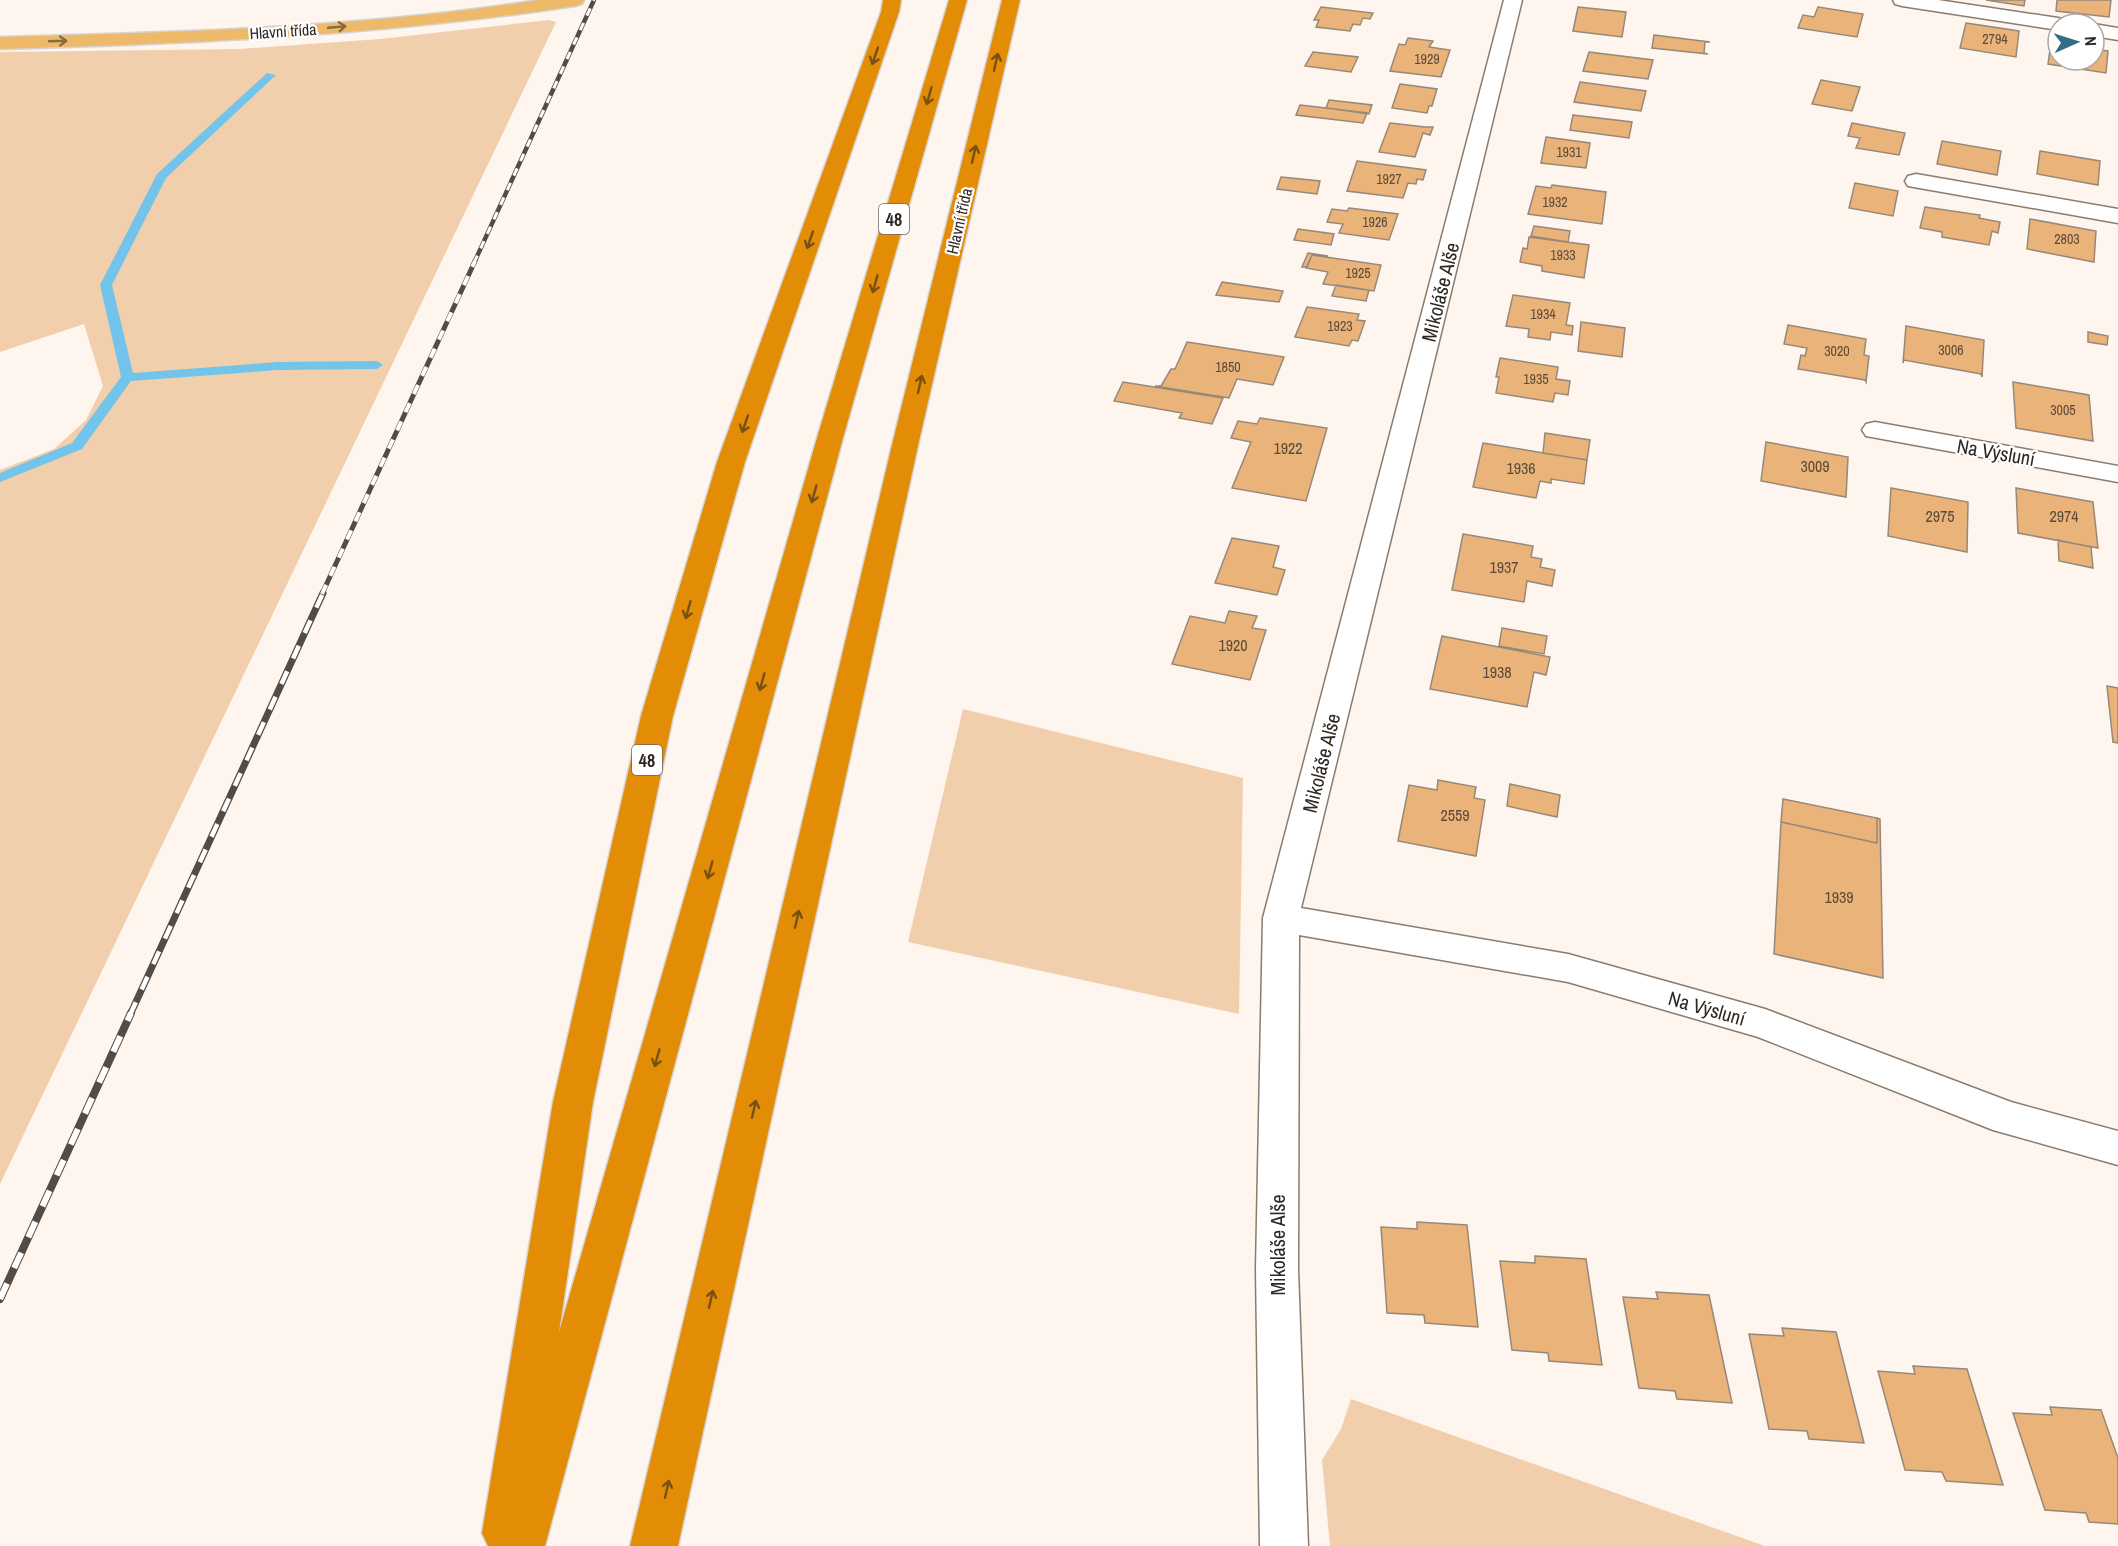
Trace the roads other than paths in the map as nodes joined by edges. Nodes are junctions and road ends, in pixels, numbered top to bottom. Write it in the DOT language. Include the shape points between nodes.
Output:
graph roads {
  1 [pos="472,0"];
  2 [pos="892,0"];
  3 [pos="958,0"];
  4 [pos="1011,0"];
  5 [pos="1513,0"];
  6 [pos="1902,0"];
  7 [pos="569,1"];
  8 [pos="2046,22"];
  9 [pos="0,28"];
  10 [pos="0,43"];
  11 [pos="1916,181"];
  12 [pos="2118,216"];
  13 [pos="1875,430"];
  14 [pos="2118,474"];
  15 [pos="1281,918"];
  16 [pos="2118,1148"];
  17 [pos="504,1546"];
  18 [pos="521,1546"];
  19 [pos="654,1546"];
  20 [pos="1284,1546"];
  1 -- 9 [label="main road, Hlavní třída" via="210,21"];
  2 -- 17 [label="highway, 48, one-way" via="731,462 657,716 573,1102"];
  3 -- 18 [label="highway, 48, one-way" via="830,438"];
  19 -- 4 [label="highway, Hlavní třída, one-way" via="906,441"];
  5 -- 15 [label="street, Mikoláše Alše"];
  6 -- 8 [label="street"];
  10 -- 7 [label="main road, Hlavní třída, one-way" via="291,31"];
  11 -- 12 [label="street"];
  13 -- 14 [label="street, Na Výsluní"];
  15 -- 16 [label="street, Na Výsluní" via="1568,968 1765,1024 2007,1118"];
  15 -- 20 [label="street, Mikoláše Alše" via="1276,1269"];
}
